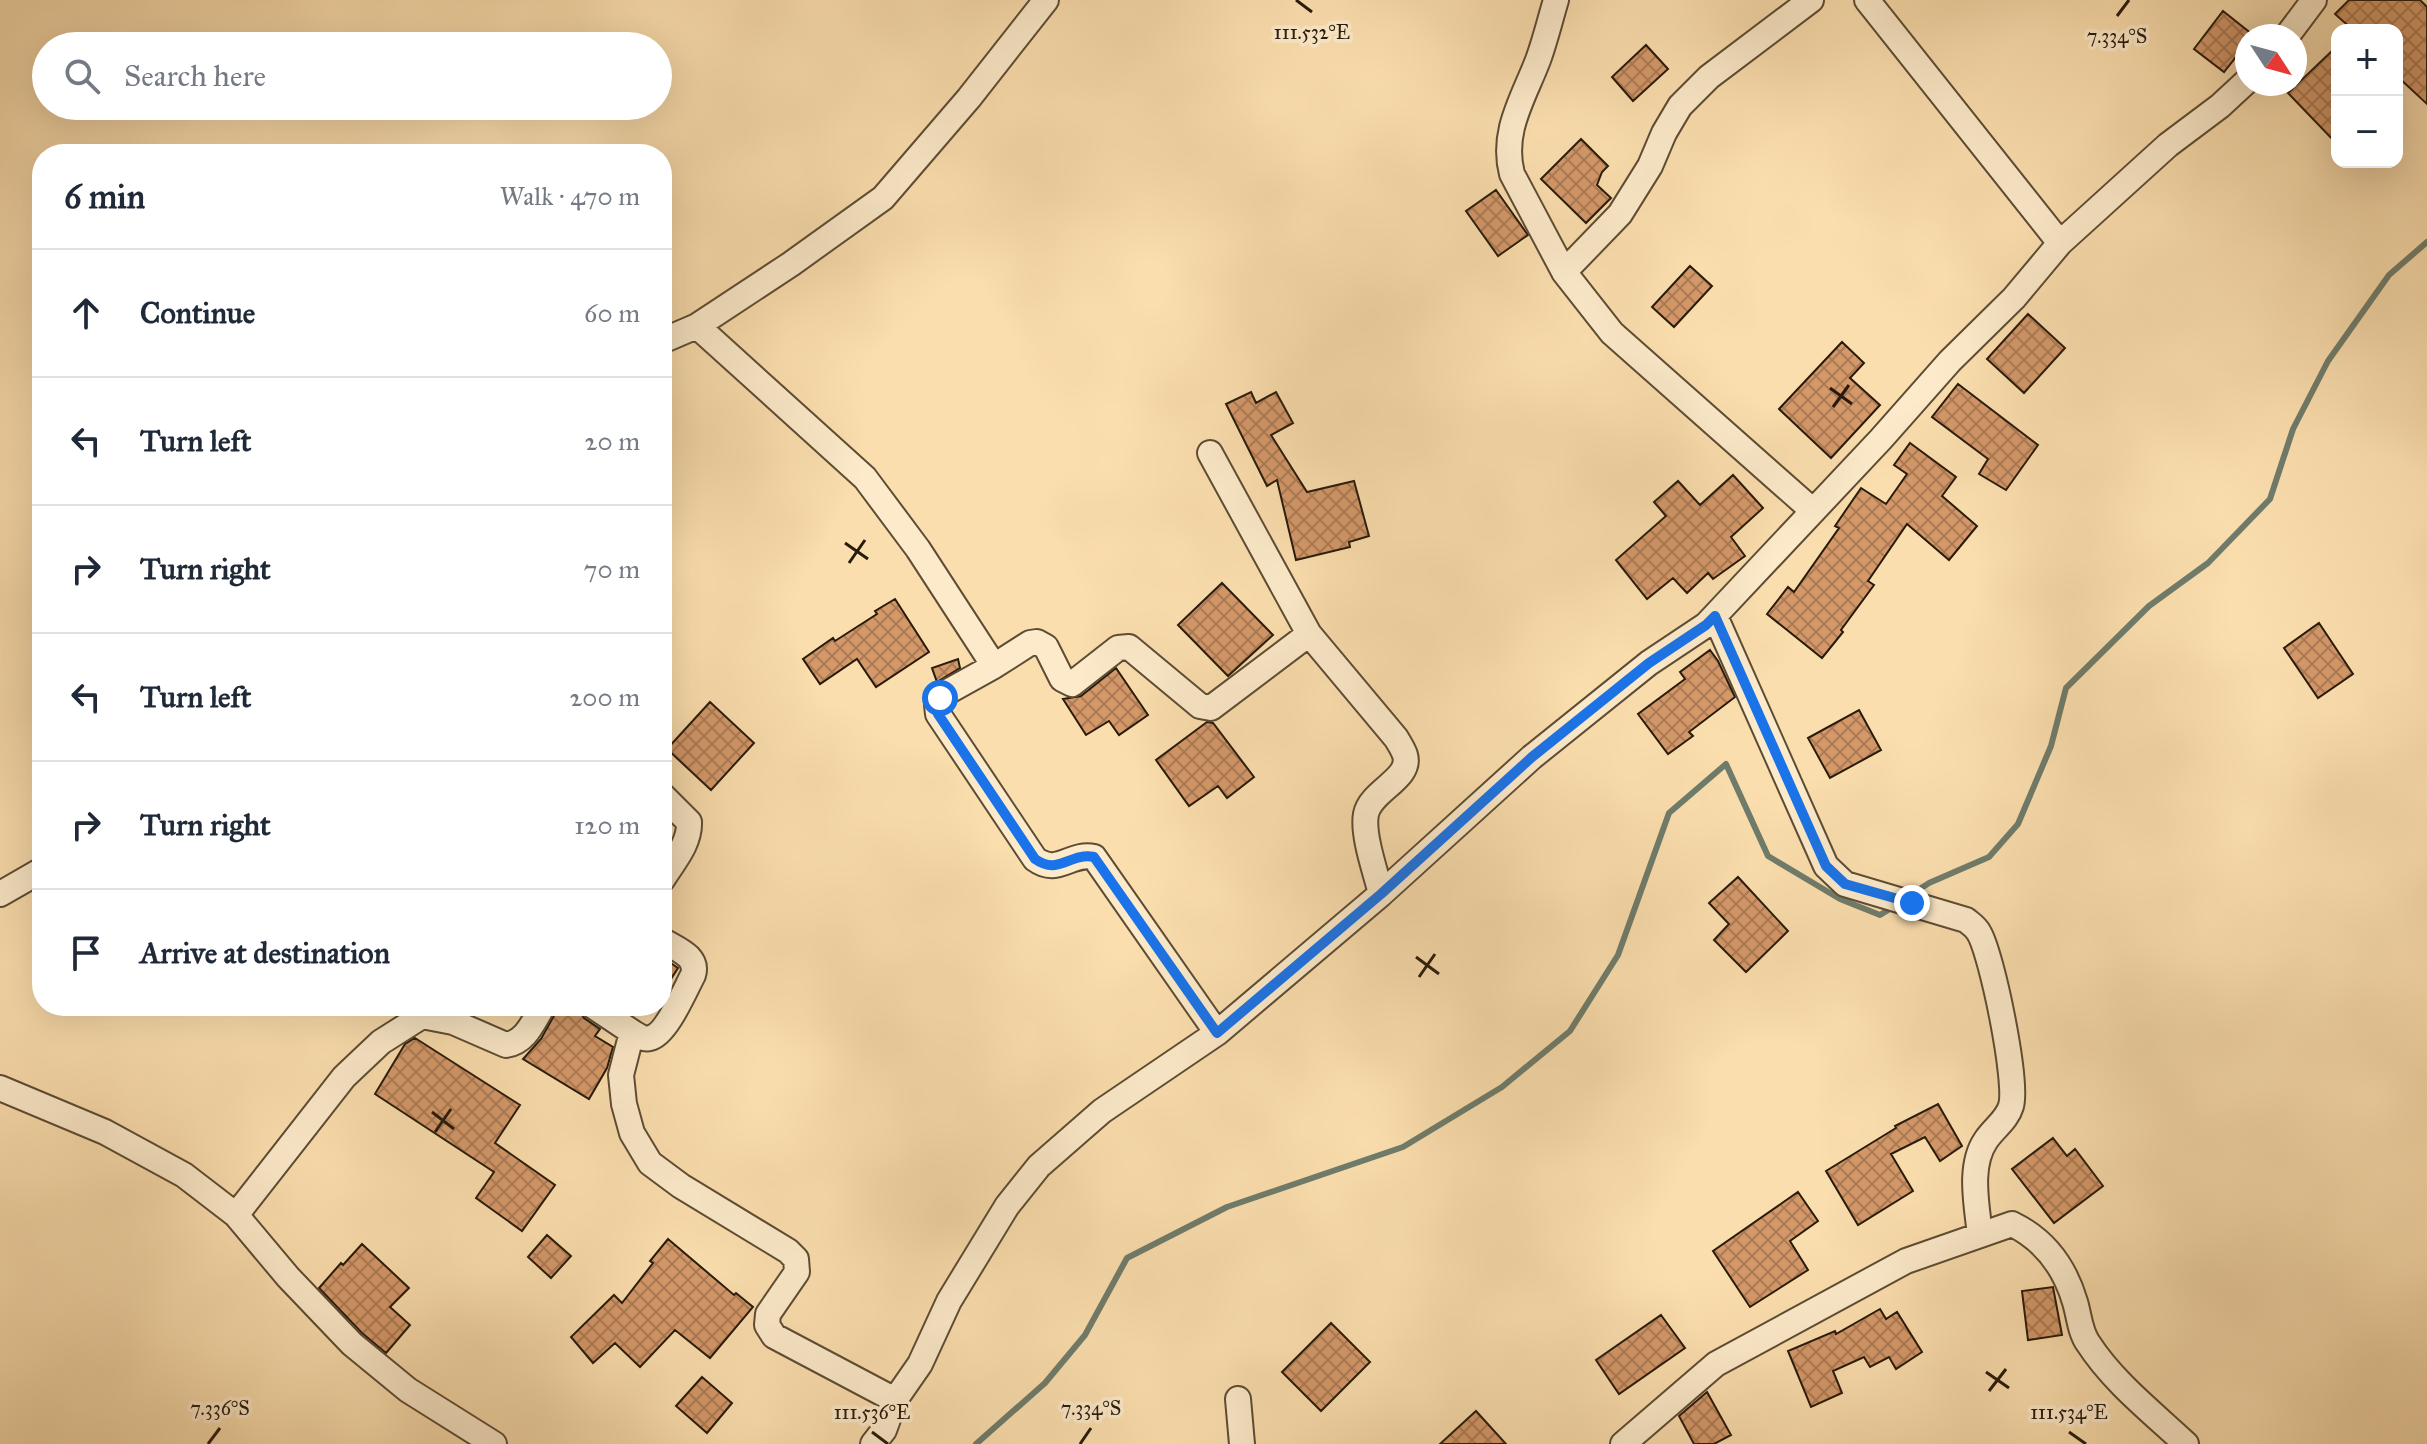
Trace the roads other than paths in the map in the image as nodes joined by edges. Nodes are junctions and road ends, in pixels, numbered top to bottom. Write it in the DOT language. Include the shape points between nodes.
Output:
graph roads {
  1 [pos="1046,0"];
  2 [pos="1556,0"];
  3 [pos="1811,0"];
  4 [pos="1867,0"];
  5 [pos="2314,0"];
  6 [pos="2296,24"];
  7 [pos="2235,92"];
  8 [pos="2060,243"];
  9 [pos="1564,272"];
  10 [pos="697,326"];
  11 [pos="672,337"];
  12 [pos="1210,453"];
  13 [pos="1812,510"];
  14 [pos="1715,616"];
  15 [pos="1309,634"];
  16 [pos="994,666"];
  17 [pos="672,805"];
  18 [pos="672,864"];
  19 [pos="32,876"];
  20 [pos="0,894"];
  21 [pos="1381,894"];
  22 [pos="672,947"];
  23 [pos="672,1014"];
  24 [pos="422,1016"];
  25 [pos="422,1016"];
  26 [pos="537,1016"];
  27 [pos="608,1016"];
  28 [pos="671,1016"];
  29 [pos="632,1032"];
  30 [pos="1217,1033"];
  31 [pos="0,1088"];
  32 [pos="236,1215"];
  33 [pos="1980,1235"];
  34 [pos="1238,1399"];
  35 [pos="895,1400"];
  36 [pos="880,1439"];
  37 [pos="494,1444"];
  38 [pos="1242,1444"];
  39 [pos="1623,1444"];
  40 [pos="2186,1444"];
  1 -- 10 [label="street" via="883,198"];
  2 -- 9 [label="street" via="1507,156"];
  3 -- 9 [label="street" via="1709,77 1680,106 1620,214"];
  4 -- 8 [label="street"];
  5 -- 6 [label="street"];
  7 -- 8 [label="street"];
  8 -- 13 [label="street"];
  9 -- 13 [label="street" via="1612,333"];
  10 -- 11 [label="street"];
  10 -- 16 [label="street" via="865,478"];
  12 -- 15 [label="street"];
  13 -- 14 [label="street"];
  14 -- 21 [label="street" via="1532,757"];
  14 -- 33 [label="street" via="1826,866 1845,884 1966,920 1984,942 2013,1084 2011,1107 1985,1141 1974,1175"];
  15 -- 16 [label="street" via="1211,708 1200,706 1129,647 1118,648 1072,684 1062,679 1046,647 1037,642"];
  15 -- 21 [label="street" via="1406,757 1403,772 1374,797 1364,823"];
  16 -- 30 [label="street" via="940,698 938,714 1035,859 1048,866 1083,855 1097,860"];
  17 -- 18 [label="street" via="689,822 687,839"];
  19 -- 20 [label="street"];
  21 -- 30 [label="street"];
  22 -- 23 [label="street" via="695,967"];
  24 -- 26 [label="street" via="453,1022 506,1045 524,1037"];
  25 -- 32 [label="street" via="381,1042 344,1077"];
  27 -- 29 [label="street"];
  28 -- 29 [label="street" via="663,1030 650,1038"];
  29 -- 35 [label="street" via="621,1075 624,1104 632,1133 650,1163 796,1259 797,1272 768,1314 774,1336"];
  30 -- 35 [label="street" via="1102,1111 1039,1166 1007,1206"];
  31 -- 32 [label="street" via="118,1139 184,1175"];
  32 -- 37 [label="street" via="352,1344 408,1390"];
  33 -- 39 [label="street" via="1906,1261 1716,1364"];
  33 -- 40 [label="street" via="2012,1224 2030,1233 2061,1266 2086,1340 2108,1369"];
  34 -- 38 [label="street"];
  35 -- 36 [label="street"];
}
